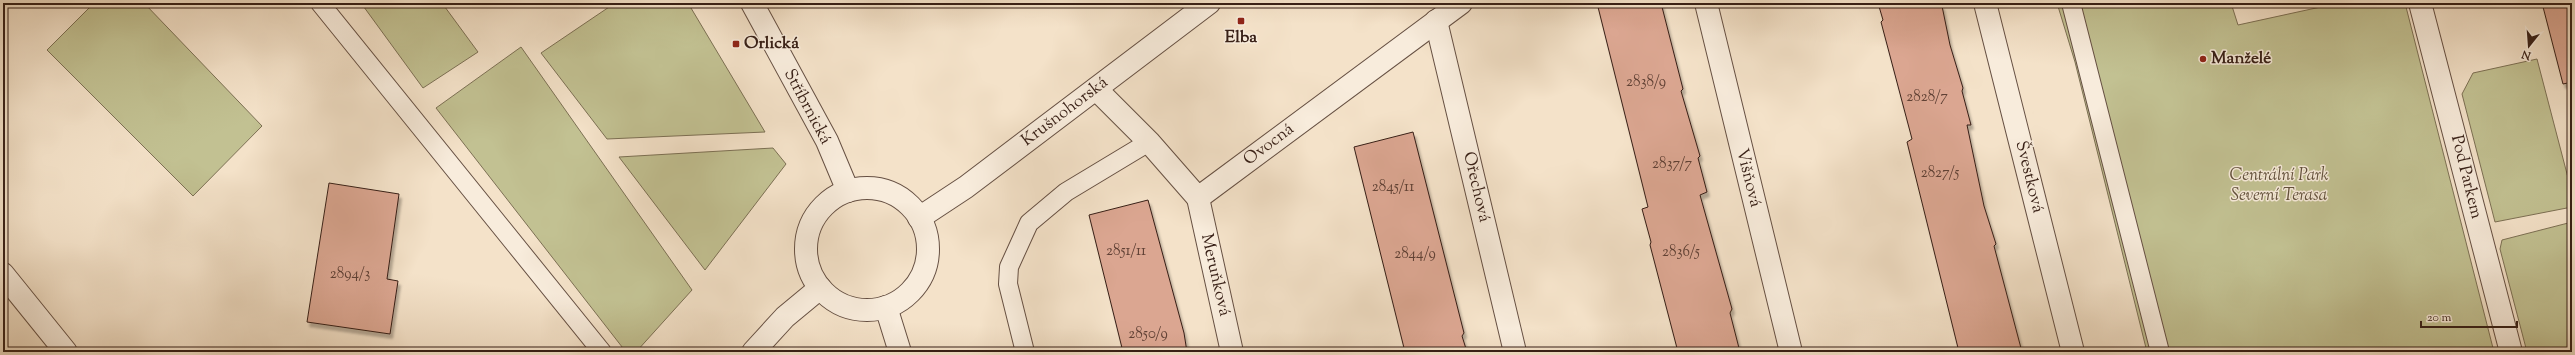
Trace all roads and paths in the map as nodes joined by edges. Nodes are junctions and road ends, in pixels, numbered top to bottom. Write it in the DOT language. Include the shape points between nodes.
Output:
graph roads {
  1 [pos="320,3"];
  2 [pos="752,3"];
  3 [pos="1209,3"];
  4 [pos="1461,3"];
  5 [pos="1706,3"];
  6 [pos="2070,3"];
  7 [pos="2420,3"];
  8 [pos="1989,4"];
  9 [pos="1436,21"];
  10 [pos="1096,89"];
  11 [pos="1149,142"];
  12 [pos="848,191"];
  13 [pos="1198,198"];
  14 [pos="919,218"];
  15 [pos="3,274"];
  16 [pos="820,288"];
  17 [pos="886,307"];
  18 [pos="66,352"];
  19 [pos="602,352"];
  20 [pos="753,352"];
  21 [pos="900,352"];
  22 [pos="1025,352"];
  23 [pos="1232,352"];
  24 [pos="1515,352"];
  25 [pos="1791,352"];
  26 [pos="2073,352"];
  27 [pos="2160,352"];
  28 [pos="2511,352"];
  1 -- 19 [label="lane"];
  2 -- 12 [label="street, Stříbrnická" via="827,141"];
  3 -- 10 [label="street, Krušnohorská"];
  4 -- 9 [label="street, Ovocná"];
  5 -- 25 [label="street, Višňová"];
  6 -- 27 [label="lane"];
  7 -- 28 [label="street, Pod Parkem"];
  8 -- 26 [label="street, Švestková"];
  9 -- 13 [label="street, Ovocná"];
  9 -- 24 [label="street, Ořechová"];
  10 -- 11 [label="street"];
  10 -- 14 [label="street, Krušnohorská" via="966,187"];
  11 -- 13 [label="street"];
  11 -- 22 [label="lane" via="1066,192 1029,222 1009,267 1008,284"];
  12 -- 14 [label="street" via="862,188 882,190 897,196"];
  12 -- 16 [label="street" via="835,196 824,205 808,233 805,250 807,263 812,277"];
  13 -- 23 [label="street, Meruňková"];
  14 -- 17 [label="street" via="926,236 927,256 923,274 912,290 900,301"];
  15 -- 18 [label="street"];
  16 -- 17 [label="street" via="845,306 862,310"];
  16 -- 20 [label="street" via="785,318"];
  17 -- 21 [label="street"];
}
